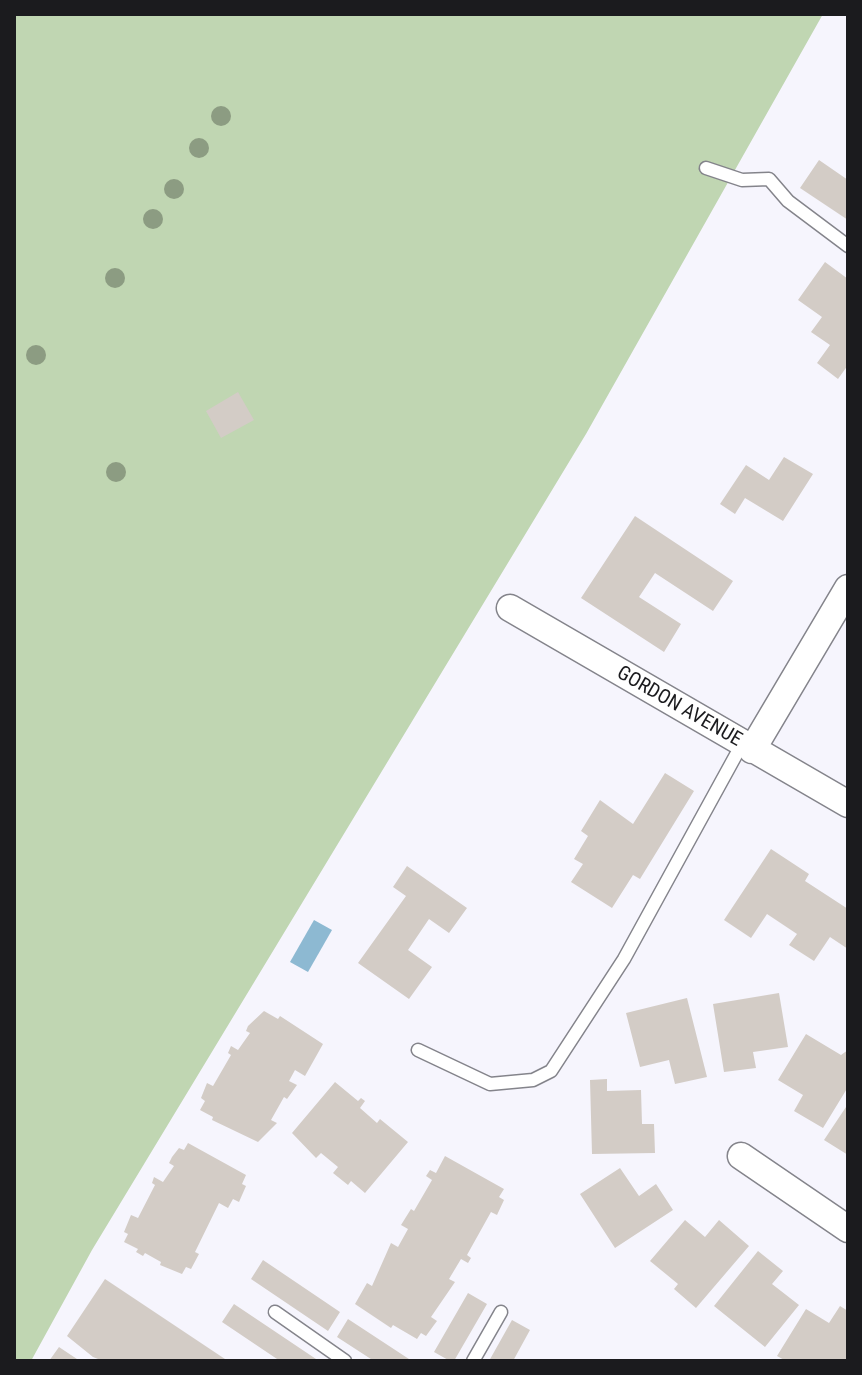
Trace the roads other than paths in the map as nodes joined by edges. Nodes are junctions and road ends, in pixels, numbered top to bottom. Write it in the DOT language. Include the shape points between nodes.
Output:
graph roads {
  1 [pos="706,168"];
  2 [pos="848,246"];
  3 [pos="848,588"];
  4 [pos="510,608"];
  5 [pos="747,747"];
  6 [pos="848,804"];
  7 [pos="418,1050"];
  8 [pos="741,1156"];
  9 [pos="848,1229"];
  10 [pos="275,1312"];
  11 [pos="501,1312"];
  12 [pos="345,1361"];
  13 [pos="473,1361"];
  1 -- 2 [label="lane" via="742,180 769,179 788,201"];
  3 -- 5 [label="street"];
  4 -- 5 [label="street, GORDON AVENUE"];
  5 -- 6 [label="street, GORDON AVENUE"];
  5 -- 7 [label="lane" via="624,959 551,1071 533,1080 490,1084"];
  8 -- 9 [label="street"];
  10 -- 12 [label="lane"];
  11 -- 13 [label="lane"];
}
